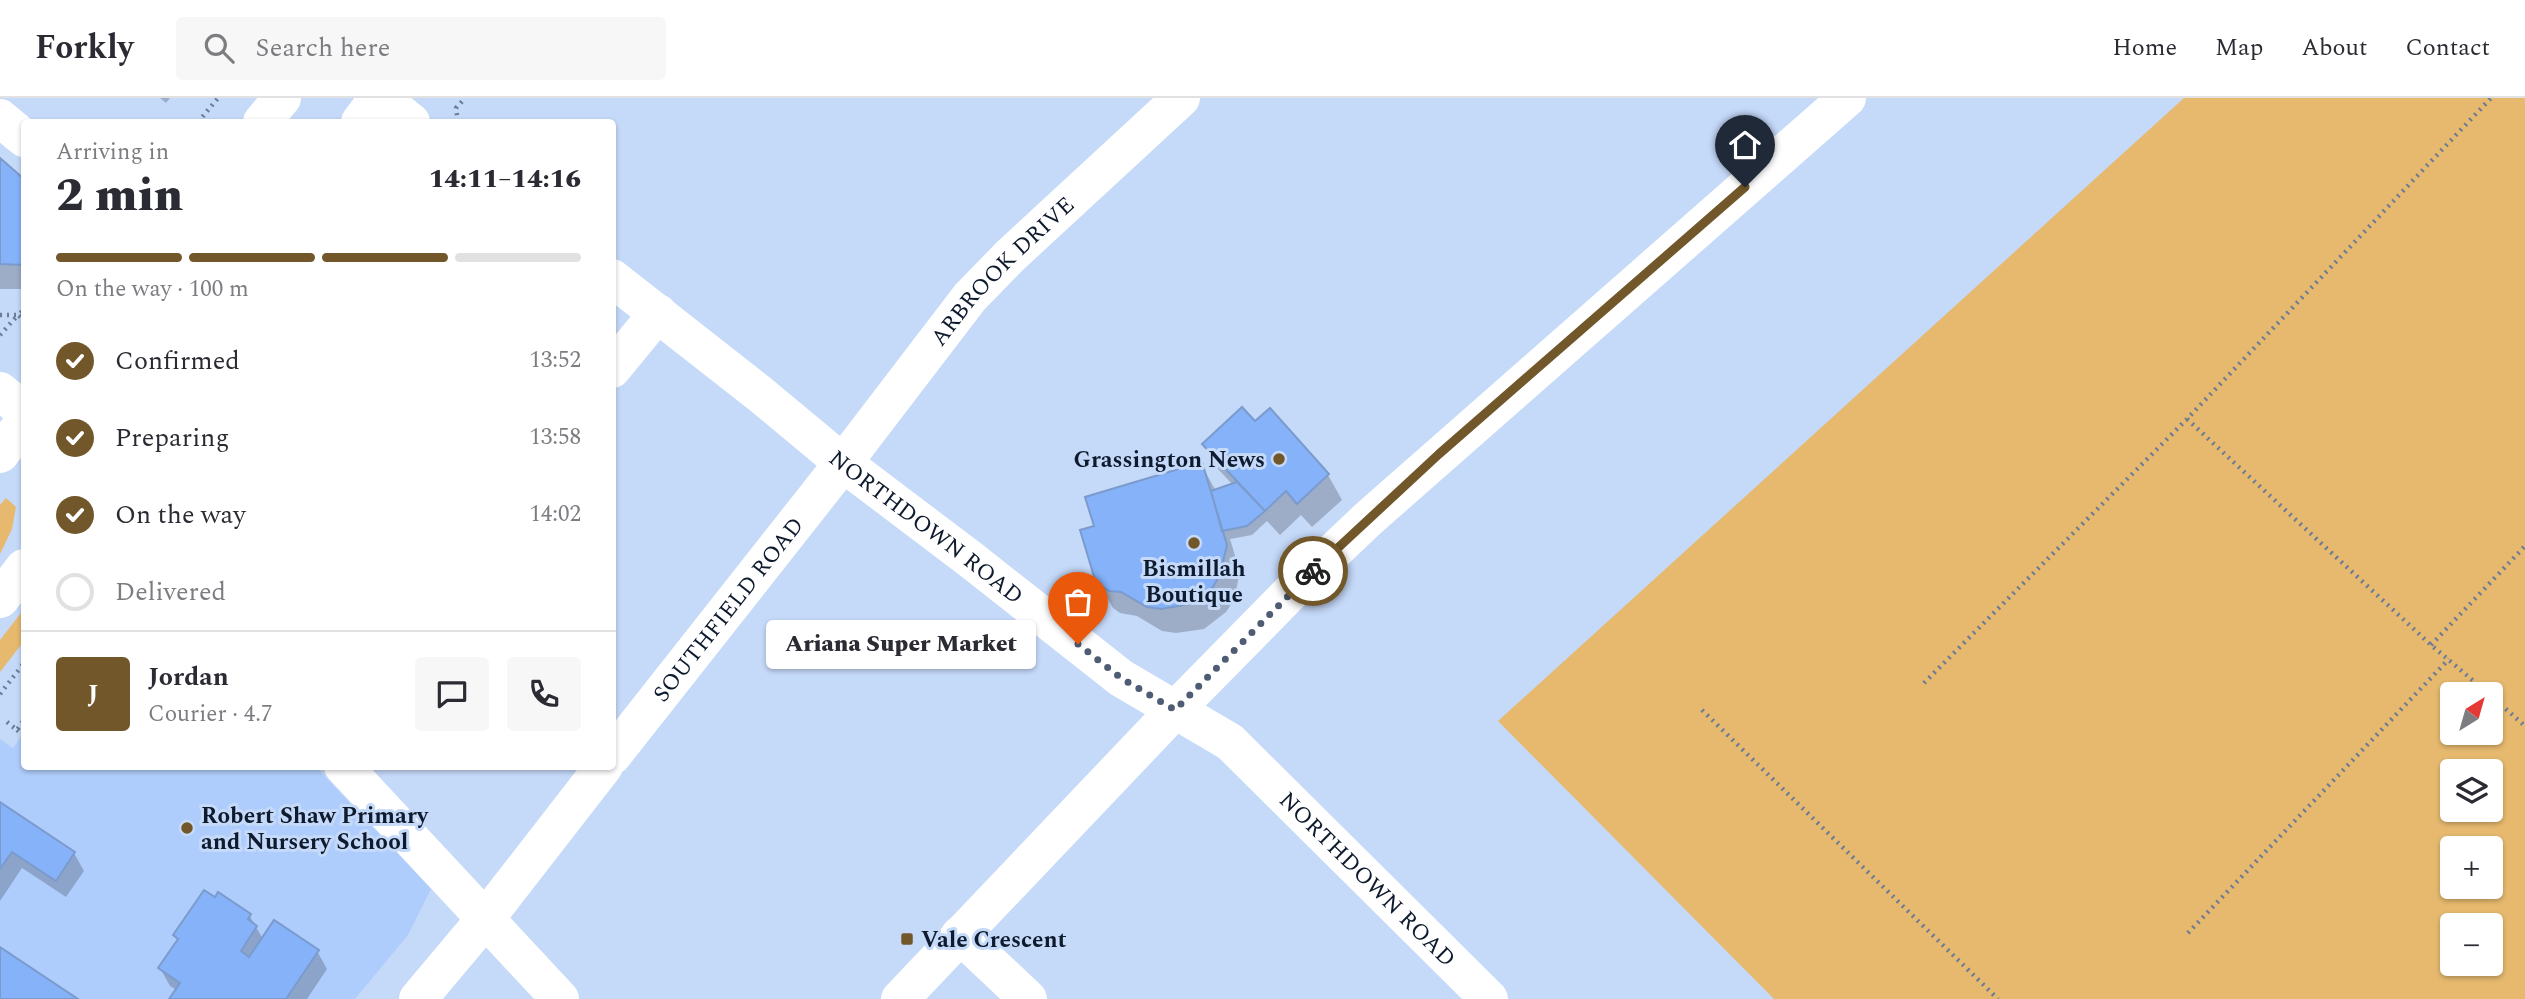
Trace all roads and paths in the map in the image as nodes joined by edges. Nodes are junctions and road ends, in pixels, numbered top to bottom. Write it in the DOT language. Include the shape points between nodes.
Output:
graph roads {
  1 [pos="218,98"];
  2 [pos="282,98"];
  3 [pos="380,98"];
  4 [pos="465,98"];
  5 [pos="1181,98"];
  6 [pos="1847,98"];
  7 [pos="2491,98"];
  8 [pos="0,118"];
  9 [pos="200,119"];
  10 [pos="264,119"];
  11 [pos="362,119"];
  12 [pos="407,119"];
  13 [pos="458,119"];
  14 [pos="21,136"];
  15 [pos="616,281"];
  16 [pos="21,312"];
  17 [pos="658,313"];
  18 [pos="0,315"];
  19 [pos="18,315"];
  20 [pos="21,318"];
  21 [pos="0,335"];
  22 [pos="616,364"];
  23 [pos="0,391"];
  24 [pos="21,408"];
  25 [pos="2187,419"];
  26 [pos="21,426"];
  27 [pos="0,454"];
  28 [pos="21,459"];
  29 [pos="843,463"];
  30 [pos="2525,546"];
  31 [pos="21,572"];
  32 [pos="0,599"];
  33 [pos="2431,645"];
  34 [pos="2449,659"];
  35 [pos="21,667"];
  36 [pos="2475,682"];
  37 [pos="1924,683"];
  38 [pos="0,694"];
  39 [pos="2503,707"];
  40 [pos="1175,710"];
  41 [pos="1702,710"];
  42 [pos="8,722"];
  43 [pos="21,724"];
  44 [pos="2525,726"];
  45 [pos="17,730"];
  46 [pos="21,733"];
  47 [pos="616,751"];
  48 [pos="347,770"];
  49 [pos="601,770"];
  50 [pos="486,918"];
  51 [pos="2188,933"];
  52 [pos="960,935"];
  53 [pos="418,999"];
  54 [pos="560,999"];
  55 [pos="900,999"];
  56 [pos="1028,999"];
  57 [pos="1489,999"];
  58 [pos="1997,999"];
  1 -- 9 [label="path"];
  2 -- 10 [label="main road"];
  3 -- 11 [label="main road"];
  3 -- 12 [label="main road"];
  4 -- 13 [label="path" via="456,108"];
  5 -- 29 [label="main road, ARBROOK DRIVE" via="970,297"];
  6 -- 40 [label="main road" via="1369,518"];
  7 -- 25 [label="path"];
  8 -- 14 [label="main road"];
  15 -- 17 [label="main road, NORTHDOWN ROAD"];
  16 -- 19 [label="path"];
  17 -- 22 [label="main road"];
  17 -- 29 [label="main road, NORTHDOWN ROAD"];
  18 -- 19 [label="path"];
  19 -- 20 [label="path"];
  19 -- 21 [label="path"];
  23 -- 24 [label="main road"];
  25 -- 33 [label="path"];
  25 -- 37 [label="path"];
  26 -- 27 [label="main road"];
  27 -- 28 [label="main road"];
  29 -- 40 [label="main road, NORTHDOWN ROAD" via="1121,678"];
  29 -- 47 [label="main road, SOUTHFIELD ROAD"];
  30 -- 33 [label="path"];
  31 -- 32 [label="main road"];
  33 -- 34 [label="path"];
  34 -- 36 [label="path"];
  34 -- 51 [label="path"];
  35 -- 38 [label="path"];
  39 -- 44 [label="path"];
  40 -- 52 [label="main road"];
  40 -- 57 [label="main road, NORTHDOWN ROAD" via="1230,742"];
  41 -- 58 [label="path"];
  42 -- 45 [label="path"];
  43 -- 45 [label="path"];
  45 -- 46 [label="path"];
  48 -- 50 [label="main road"];
  49 -- 50 [label="main road"];
  50 -- 53 [label="main road"];
  50 -- 54 [label="main road"];
  52 -- 55 [label="main road"];
  52 -- 56 [label="main road"];
}
